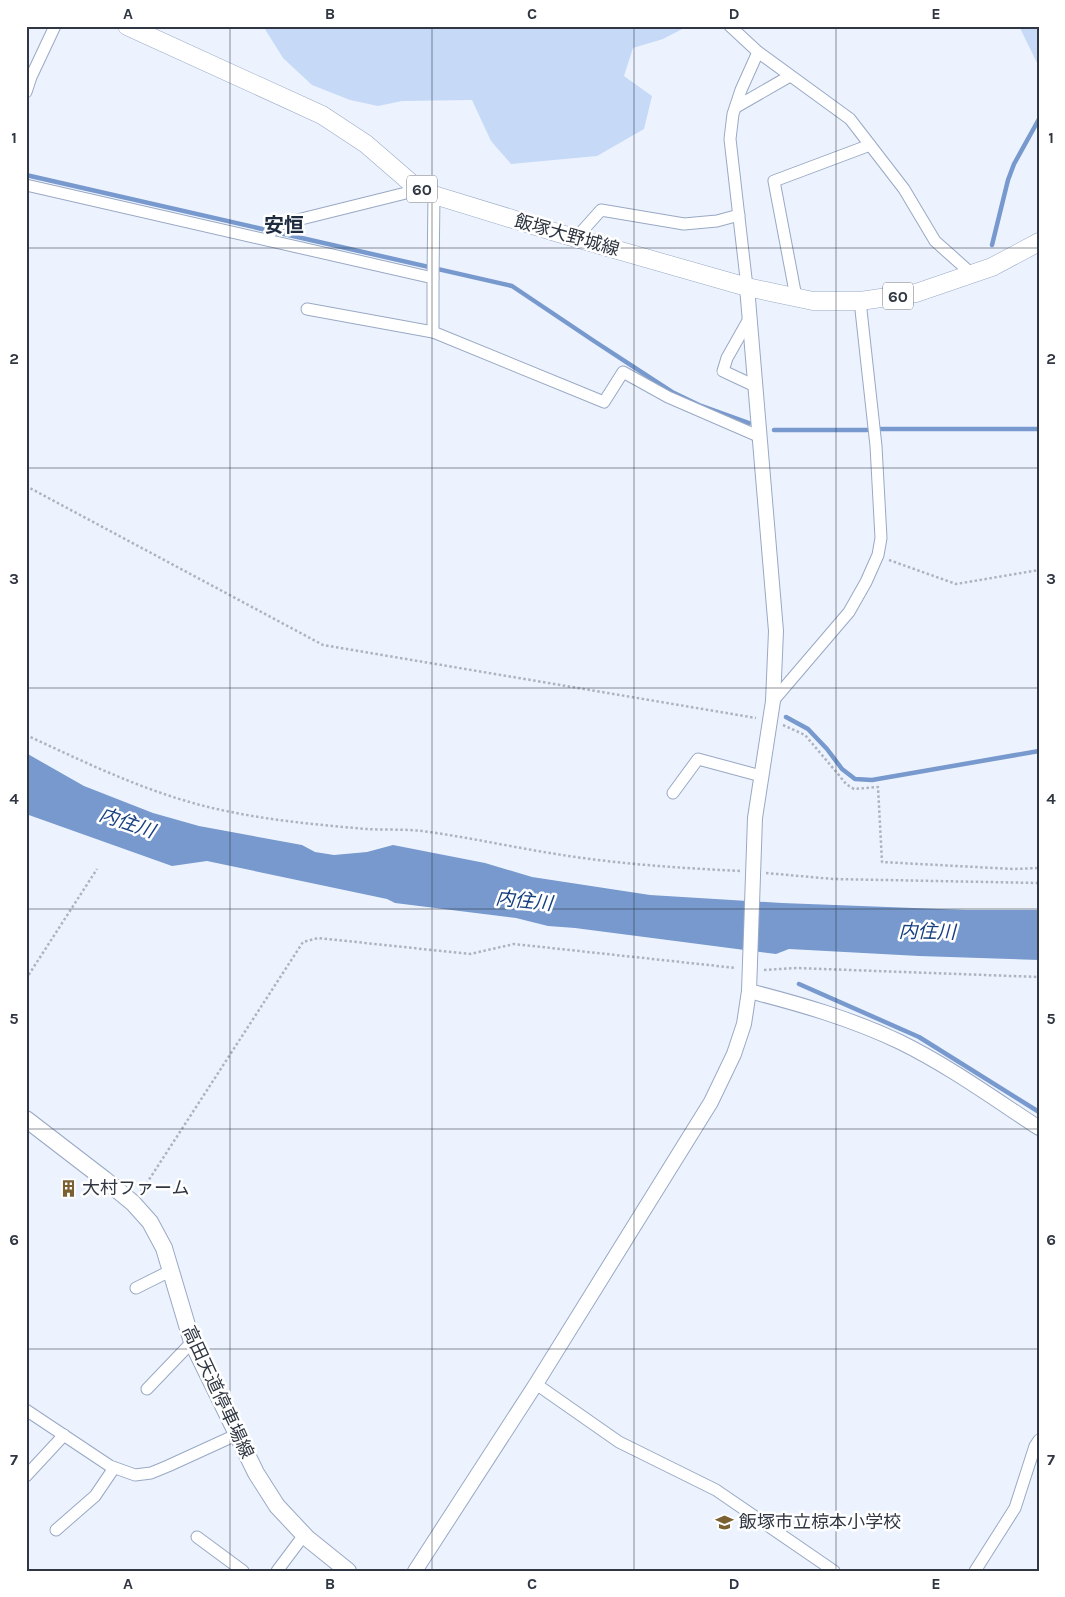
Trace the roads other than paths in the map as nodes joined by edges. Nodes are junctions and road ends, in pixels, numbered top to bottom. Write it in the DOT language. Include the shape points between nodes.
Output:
graph roads {
  1 [pos="55,26"];
  2 [pos="127,26"];
  3 [pos="730,26"];
  4 [pos="758,52"];
  5 [pos="790,76"];
  6 [pos="26,92"];
  7 [pos="736,107"];
  8 [pos="870,145"];
  9 [pos="26,185"];
  10 [pos="428,192"];
  11 [pos="739,215"];
  12 [pos="271,233"];
  13 [pos="576,238"];
  14 [pos="1039,242"];
  15 [pos="433,269"];
  16 [pos="974,275"];
  17 [pos="747,287"];
  18 [pos="796,297"];
  19 [pos="860,301"];
  20 [pos="307,309"];
  21 [pos="750,319"];
  22 [pos="433,332"];
  23 [pos="755,386"];
  24 [pos="758,436"];
  25 [pos="773,701"];
  26 [pos="761,776"];
  27 [pos="673,793"];
  28 [pos="749,991"];
  29 [pos="26,1119"];
  30 [pos="1039,1128"];
  31 [pos="170,1271"];
  32 [pos="136,1288"];
  33 [pos="192,1342"];
  34 [pos="536,1384"];
  35 [pos="147,1389"];
  36 [pos="26,1410"];
  37 [pos="238,1434"];
  38 [pos="64,1435"];
  39 [pos="1039,1440"];
  40 [pos="114,1468"];
  41 [pos="26,1476"];
  42 [pos="56,1530"];
  43 [pos="304,1535"];
  44 [pos="197,1537"];
  45 [pos="243,1571"];
  46 [pos="278,1571"];
  47 [pos="348,1571"];
  48 [pos="415,1571"];
  49 [pos="834,1571"];
  50 [pos="975,1571"];
  1 -- 6 [label="street"];
  2 -- 10 [label="main road, 飯塚大野城線 / 60" via="322,115 366,144 411,183"];
  3 -- 4 [label="street"];
  4 -- 5 [label="street"];
  4 -- 7 [label="street"];
  5 -- 7 [label="street"];
  5 -- 8 [label="street" via="850,119"];
  7 -- 11 [label="street" via="730,139"];
  8 -- 16 [label="street" via="904,189 935,241"];
  8 -- 18 [label="street" via="774,181"];
  9 -- 12 [label="street"];
  10 -- 12 [label="street"];
  10 -- 13 [label="main road, 飯塚大野城線 / 60"];
  10 -- 15 [label="street"];
  11 -- 13 [label="street" via="684,224 601,210"];
  11 -- 17 [label="street"];
  12 -- 15 [label="street"];
  13 -- 17 [label="main road, 飯塚大野城線 / 60"];
  14 -- 16 [label="main road, 飯塚大野城線 / 60"];
  15 -- 22 [label="street"];
  16 -- 19 [label="main road, 飯塚大野城線 / 60" via="916,293"];
  17 -- 18 [label="main road, 飯塚大野城線 / 60"];
  17 -- 21 [label="street"];
  18 -- 19 [label="main road, 飯塚大野城線 / 60" via="813,301"];
  19 -- 25 [label="street" via="876,446 878,555 850,612"];
  20 -- 22 [label="street"];
  21 -- 23 [label="street"];
  21 -- 23 [label="street" via="723,371"];
  22 -- 24 [label="street" via="604,402 623,372 668,397"];
  23 -- 24 [label="street"];
  24 -- 25 [label="street" via="776,631"];
  25 -- 26 [label="street"];
  26 -- 27 [label="street" via="698,759"];
  26 -- 28 [label="street" via="755,818"];
  28 -- 30 [label="street" via="792,1002 899,1042 934,1060"];
  28 -- 34 [label="street" via="744,1024 734,1054 711,1102"];
  29 -- 31 [label="main road, 高田天道停車場線" via="133,1203 150,1222 164,1248"];
  31 -- 32 [label="street"];
  31 -- 33 [label="main road, 高田天道停車場線"];
  33 -- 35 [label="street"];
  33 -- 37 [label="main road, 高田天道停車場線"];
  34 -- 48 [label="street"];
  34 -- 49 [label="street" via="619,1442 716,1490"];
  36 -- 38 [label="street"];
  37 -- 40 [label="street" via="151,1473 135,1475"];
  37 -- 43 [label="main road, 高田天道停車場線" via="256,1473 277,1506"];
  38 -- 40 [label="street"];
  38 -- 41 [label="street"];
  39 -- 50 [label="street" via="1015,1508"];
  40 -- 42 [label="street" via="95,1496"];
  43 -- 46 [label="street"];
  43 -- 47 [label="main road, 高田天道停車場線"];
  44 -- 45 [label="street"];
}
